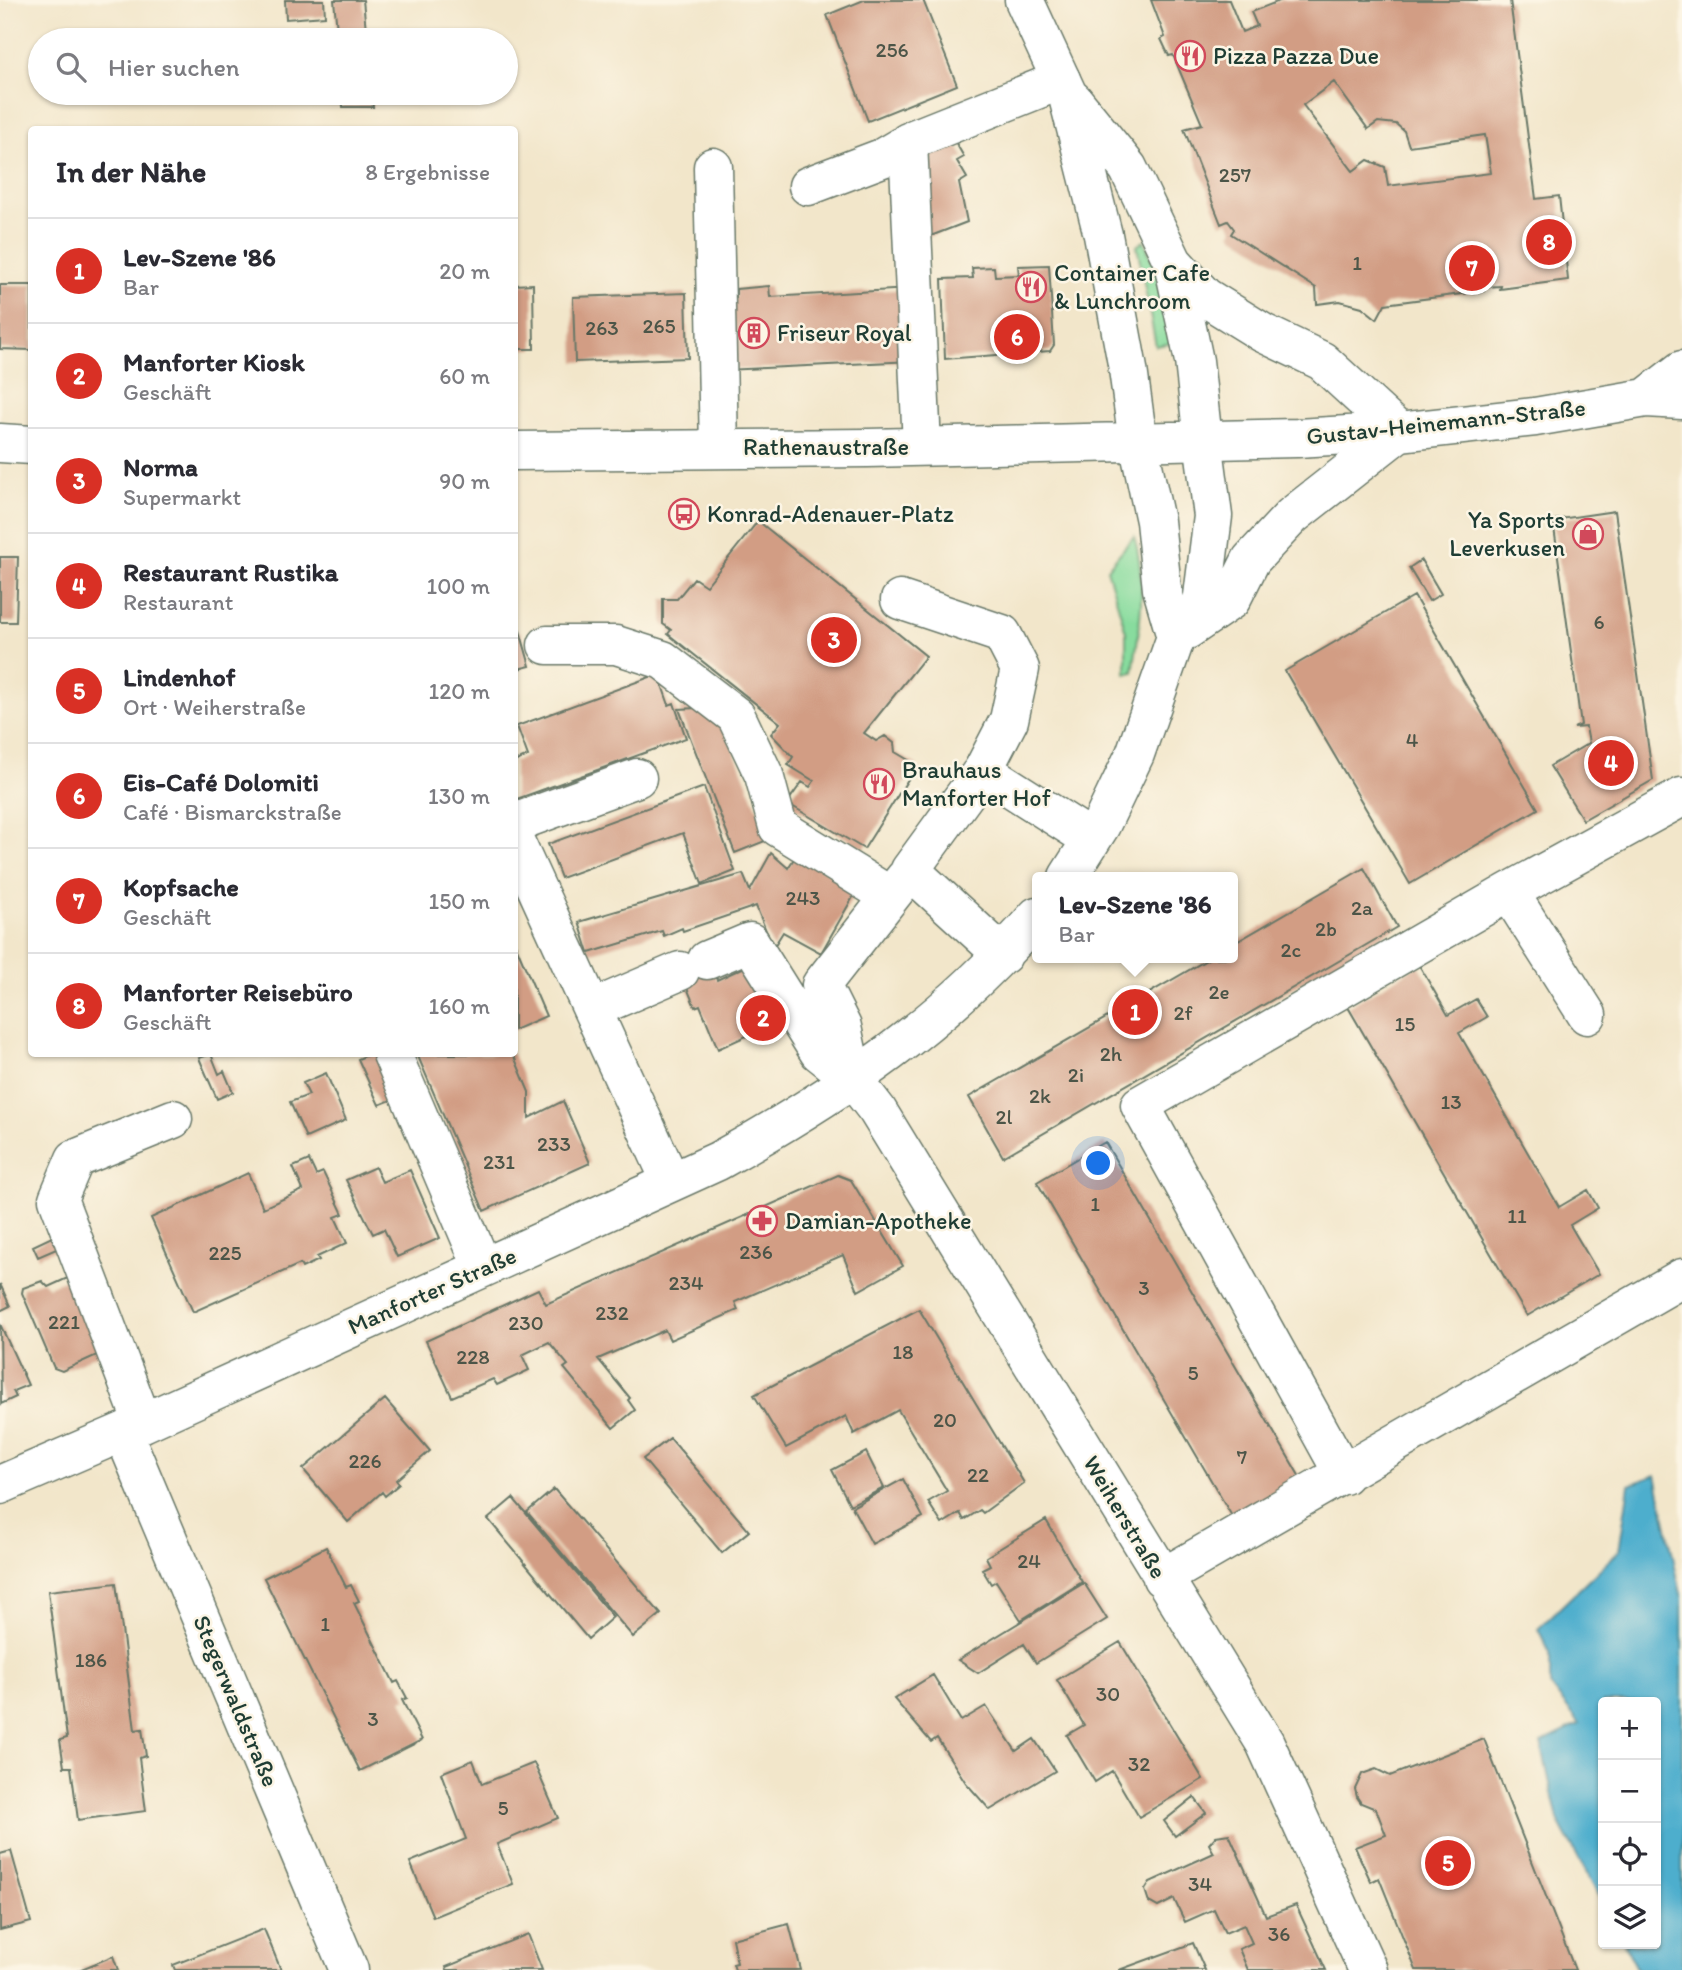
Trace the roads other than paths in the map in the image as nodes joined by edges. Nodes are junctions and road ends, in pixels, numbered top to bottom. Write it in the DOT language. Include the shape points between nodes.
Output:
graph roads {
  1 [pos="1024,0"];
  2 [pos="1064,86"];
  3 [pos="908,142"];
  4 [pos="713,167"];
  5 [pos="808,186"];
  6 [pos="1173,262"];
  7 [pos="1682,370"];
  8 [pos="1664,399"];
  9 [pos="1399,432"];
  10 [pos="1203,440"];
  11 [pos="1138,442"];
  12 [pos="0,443"];
  13 [pos="28,444"];
  14 [pos="922,446"];
  15 [pos="719,448"];
  16 [pos="518,451"];
  17 [pos="900,600"];
  18 [pos="1176,638"];
  19 [pos="547,645"];
  20 [pos="983,770"];
  21 [pos="637,778"];
  22 [pos="1682,797"];
  23 [pos="518,822"];
  24 [pos="1091,839"];
  25 [pos="518,848"];
  26 [pos="1071,872"];
  27 [pos="900,883"];
  28 [pos="1509,892"];
  29 [pos="1032,922"];
  30 [pos="1003,955"];
  31 [pos="592,1009"];
  32 [pos="1587,1014"];
  33 [pos="393,1057"];
  34 [pos="853,1079"];
  35 [pos="173,1119"];
  36 [pos="671,1182"];
  37 [pos="482,1268"];
  38 [pos="1682,1278"];
  39 [pos="133,1428"];
  40 [pos="1343,1475"];
  41 [pos="0,1485"];
  42 [pos="1162,1578"];
  43 [pos="349,1970"];
  44 [pos="1368,1970"];
  1 -- 2 [label="street"];
  2 -- 3 [label="street"];
  2 -- 6 [label="street" via="1128,168"];
  2 -- 11 [label="street" via="1103,234"];
  3 -- 5 [label="street" via="882,158"];
  3 -- 14 [label="street"];
  4 -- 15 [label="street"];
  6 -- 9 [label="street" via="1205,296 1263,333 1322,361"];
  6 -- 10 [label="street" via="1194,361"];
  7 -- 8 [label="street, Gustav-Heinemann-Straße"];
  8 -- 9 [label="street, Gustav-Heinemann-Straße"];
  9 -- 10 [label="street, Gustav-Heinemann-Straße"];
  9 -- 18 [label="street" via="1292,516 1251,560 1231,600"];
  10 -- 11 [label="street, Gustav-Heinemann-Straße"];
  10 -- 18 [label="street" via="1213,516 1206,575 1202,604"];
  11 -- 14 [label="street, Rathenaustraße"];
  11 -- 18 [label="street" via="1155,521 1162,589"];
  12 -- 13 [label="street"];
  14 -- 15 [label="street, Rathenaustraße"];
  15 -- 16 [label="street, Rathenaustraße"];
  17 -- 20 [label="street" via="1002,634 1020,669 1009,720"];
  18 -- 24 [label="street" via="1135,754"];
  19 -- 27 [label="street" via="616,645 663,660 736,716 764,775 778,827"];
  20 -- 24 [label="street"];
  20 -- 27 [label="street"];
  21 -- 23 [label="street"];
  22 -- 28 [label="street"];
  24 -- 26 [label="street"];
  25 -- 31 [label="street"];
  27 -- 30 [label="street"];
  27 -- 34 [label="street" via="821,985 842,1027"];
  28 -- 32 [label="street"];
  28 -- 40 [label="street" via="1140,1105"];
  29 -- 30 [label="street"];
  30 -- 34 [label="street" via="942,1014"];
  31 -- 34 [label="street" via="750,942 819,1052"];
  31 -- 36 [label="street"];
  33 -- 37 [label="street"];
  34 -- 36 [label="street, Manforter Straße" via="790,1121"];
  34 -- 42 [label="street, Weiherstraße" via="877,1110"];
  35 -- 39 [label="street, Stegerwaldstraße" via="75,1159 58,1199"];
  36 -- 37 [label="street, Manforter Straße"];
  37 -- 39 [label="street, Manforter Straße"];
  38 -- 40 [label="street"];
  39 -- 41 [label="street, Manforter Straße"];
  39 -- 43 [label="street, Stegerwaldstraße"];
  40 -- 42 [label="street"];
  42 -- 44 [label="street, Weiherstraße" via="1265,1743"];
}
